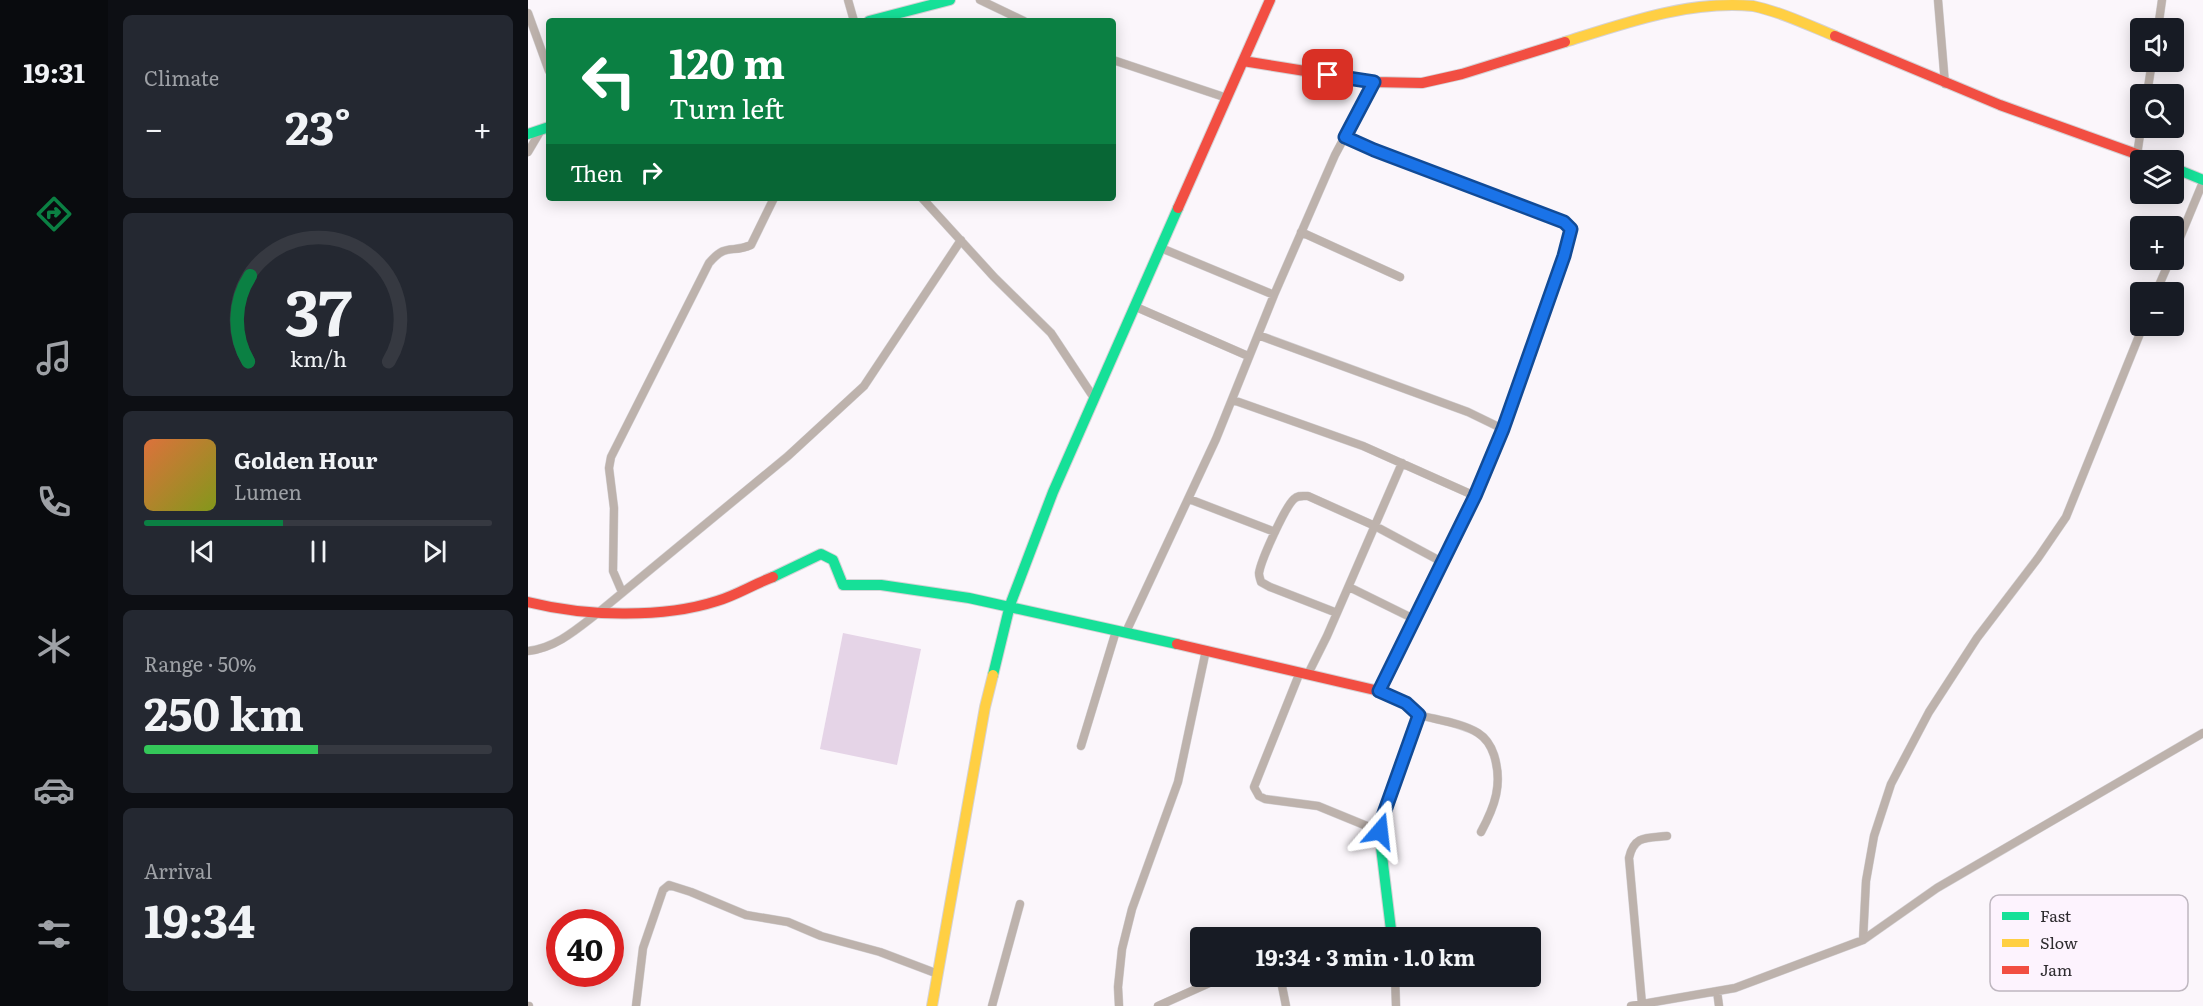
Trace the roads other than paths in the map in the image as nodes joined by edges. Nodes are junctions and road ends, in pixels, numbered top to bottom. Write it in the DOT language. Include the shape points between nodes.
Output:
graph roads {
  1 [pos="848,0"];
  2 [pos="950,0"];
  3 [pos="980,0"];
  4 [pos="1270,0"];
  5 [pos="1938,0"];
  6 [pos="2162,0"];
  7 [pos="528,13"];
  8 [pos="853,18"];
  9 [pos="881,18"];
  10 [pos="1018,18"];
  11 [pos="2159,18"];
  12 [pos="1116,61"];
  13 [pos="1243,61"];
  14 [pos="546,63"];
  15 [pos="1374,82"];
  16 [pos="1945,84"];
  17 [pos="1227,98"];
  18 [pos="545,128"];
  19 [pos="528,134"];
  20 [pos="1345,137"];
  21 [pos="2130,151"];
  22 [pos="528,152"];
  23 [pos="2184,172"];
  24 [pos="2203,181"];
  25 [pos="773,201"];
  26 [pos="925,201"];
  27 [pos="2184,228"];
  28 [pos="1301,232"];
  29 [pos="961,240"];
  30 [pos="1161,248"];
  31 [pos="1400,277"];
  32 [pos="1274,295"];
  33 [pos="1136,307"];
  34 [pos="1258,335"];
  35 [pos="2138,336"];
  36 [pos="1248,356"];
  37 [pos="1094,398"];
  38 [pos="1233,400"];
  39 [pos="1503,429"];
  40 [pos="1402,463"];
  41 [pos="1475,496"];
  42 [pos="1189,499"];
  43 [pos="1375,526"];
  44 [pos="1275,532"];
  45 [pos="1442,562"];
  46 [pos="1348,587"];
  47 [pos="622,592"];
  48 [pos="528,602"];
  49 [pos="1010,606"];
  50 [pos="599,612"];
  51 [pos="1337,613"];
  52 [pos="1414,619"];
  53 [pos="1121,631"];
  54 [pos="1206,650"];
  55 [pos="528,651"];
  56 [pos="1304,673"];
  57 [pos="1379,691"];
  58 [pos="1419,715"];
  59 [pos="2203,733"];
  60 [pos="1081,746"];
  61 [pos="1380,831"];
  62 [pos="1481,832"];
  63 [pos="1667,836"];
  64 [pos="1020,904"];
  65 [pos="1391,927"];
  66 [pos="1863,940"];
  67 [pos="938,974"];
  68 [pos="1200,987"];
  69 [pos="1282,987"];
  70 [pos="1395,987"];
  71 [pos="1717,991"];
  72 [pos="1642,1004"];
  73 [pos="1654,1004"];
  74 [pos="636,1006"];
  75 [pos="933,1006"];
  76 [pos="992,1006"];
  77 [pos="1119,1006"];
  78 [pos="1125,1006"];
  79 [pos="1158,1006"];
  80 [pos="1286,1006"];
  81 [pos="1396,1006"];
  82 [pos="1630,1006"];
  83 [pos="1719,1006"];
  1 -- 8 [label="street"];
  2 -- 9 [label="street"];
  3 -- 10 [label="street"];
  4 -- 13 [label="street"];
  5 -- 16 [label="street"];
  6 -- 11 [label="street"];
  7 -- 14 [label="street"];
  12 -- 17 [label="street"];
  13 -- 15 [label="street"];
  13 -- 17 [label="street"];
  15 -- 16 [label="street" via="1442,79 1676,7 1734,1 1780,13"];
  15 -- 20 [label="street"];
  16 -- 21 [label="street"];
  17 -- 30 [label="street"];
  18 -- 19 [label="street"];
  18 -- 22 [label="street"];
  20 -- 28 [label="street"];
  20 -- 39 [label="street" via="1564,222 1571,229"];
  23 -- 24 [label="street"];
  24 -- 27 [label="street"];
  25 -- 47 [label="street" via="751,245 727,248 709,262 611,458 613,571"];
  26 -- 29 [label="street"];
  28 -- 31 [label="street"];
  28 -- 32 [label="street"];
  29 -- 37 [label="street" via="1052,333"];
  29 -- 47 [label="street" via="864,386 788,456"];
  30 -- 32 [label="street"];
  30 -- 33 [label="street"];
  32 -- 34 [label="street"];
  33 -- 36 [label="street"];
  33 -- 37 [label="street"];
  34 -- 36 [label="street"];
  34 -- 39 [label="street" via="1468,412"];
  35 -- 66 [label="street" via="2066,517 1977,638 1929,712 1891,784 1870,858"];
  36 -- 38 [label="street"];
  37 -- 49 [label="street"];
  38 -- 40 [label="street"];
  38 -- 42 [label="street"];
  39 -- 41 [label="street"];
  40 -- 41 [label="street"];
  40 -- 43 [label="street"];
  41 -- 45 [label="street"];
  42 -- 44 [label="street"];
  42 -- 53 [label="street"];
  43 -- 44 [label="street" via="1299,495"];
  43 -- 45 [label="street"];
  43 -- 46 [label="street"];
  44 -- 51 [label="street" via="1259,575 1262,582"];
  45 -- 52 [label="street"];
  46 -- 51 [label="street"];
  46 -- 52 [label="street"];
  47 -- 50 [label="street"];
  48 -- 50 [label="street" via="551,609"];
  49 -- 50 [label="street" via="881,585 843,585 832,560 821,554 712,604 660,611"];
  49 -- 53 [label="street"];
  49 -- 67 [label="street" via="985,707"];
  50 -- 55 [label="street" via="569,635 541,650"];
  51 -- 56 [label="street"];
  52 -- 57 [label="street"];
  53 -- 54 [label="street"];
  53 -- 60 [label="street"];
  54 -- 56 [label="street"];
  54 -- 77 [label="street" via="1178,782 1132,909 1122,949"];
  56 -- 57 [label="street"];
  56 -- 61 [label="street" via="1254,787 1256,792 1265,799 1318,806"];
  57 -- 58 [label="street" via="1406,703"];
  58 -- 61 [label="street"];
  58 -- 62 [label="street" via="1477,732 1492,749 1499,786"];
  59 -- 66 [label="street" via="1937,888"];
  61 -- 65 [label="street"];
  63 -- 72 [label="street" via="1640,839 1629,858"];
  64 -- 76 [label="street"];
  66 -- 71 [label="street" via="1736,988"];
  67 -- 74 [label="street" via="788,922 746,915 669,885 663,890 643,948"];
  67 -- 75 [label="street"];
  68 -- 79 [label="street"];
  69 -- 80 [label="street"];
  70 -- 81 [label="street"];
  71 -- 73 [label="street"];
  71 -- 83 [label="street"];
  72 -- 73 [label="street"];
  72 -- 82 [label="street"];
  77 -- 78 [label="street"];
}
